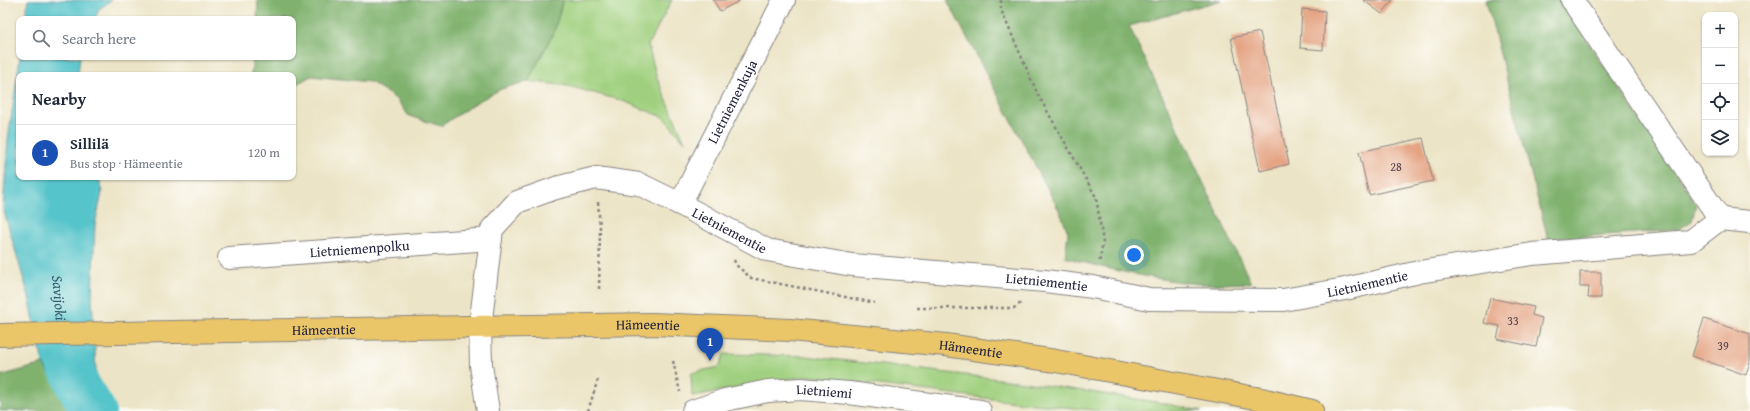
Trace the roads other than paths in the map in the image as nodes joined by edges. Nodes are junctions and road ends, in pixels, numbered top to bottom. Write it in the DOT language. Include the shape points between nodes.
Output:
graph roads {
  1 [pos="784,0"];
  2 [pos="1572,0"];
  3 [pos="680,204"];
  4 [pos="1720,219"];
  5 [pos="1750,222"];
  6 [pos="491,239"];
  7 [pos="228,258"];
  8 [pos="480,327"];
  9 [pos="0,335"];
  10 [pos="687,404"];
  11 [pos="488,411"];
  12 [pos="980,411"];
  13 [pos="1312,411"];
  1 -- 3 [label="street, Lietniemenkuja"];
  2 -- 4 [label="street"];
  3 -- 4 [label="street, Lietniementie" via="767,250 852,265 1093,287 1149,299 1283,300 1419,272 1532,254 1691,241"];
  3 -- 6 [label="street, Lietniementie" via="638,184 596,178 556,188 517,202 492,229"];
  4 -- 5 [label="street"];
  6 -- 7 [label="street, Lietniemenpolku"];
  6 -- 8 [label="street, Lietniementie"];
  8 -- 9 [label="highway, Hämeentie"];
  8 -- 11 [label="street, Lietniementie" via="481,365"];
  8 -- 13 [label="highway, Hämeentie" via="652,324 790,330 925,343 1056,361 1261,399"];
  10 -- 12 [label="street, Lietniemi" via="725,400 768,391 801,389"];
}
